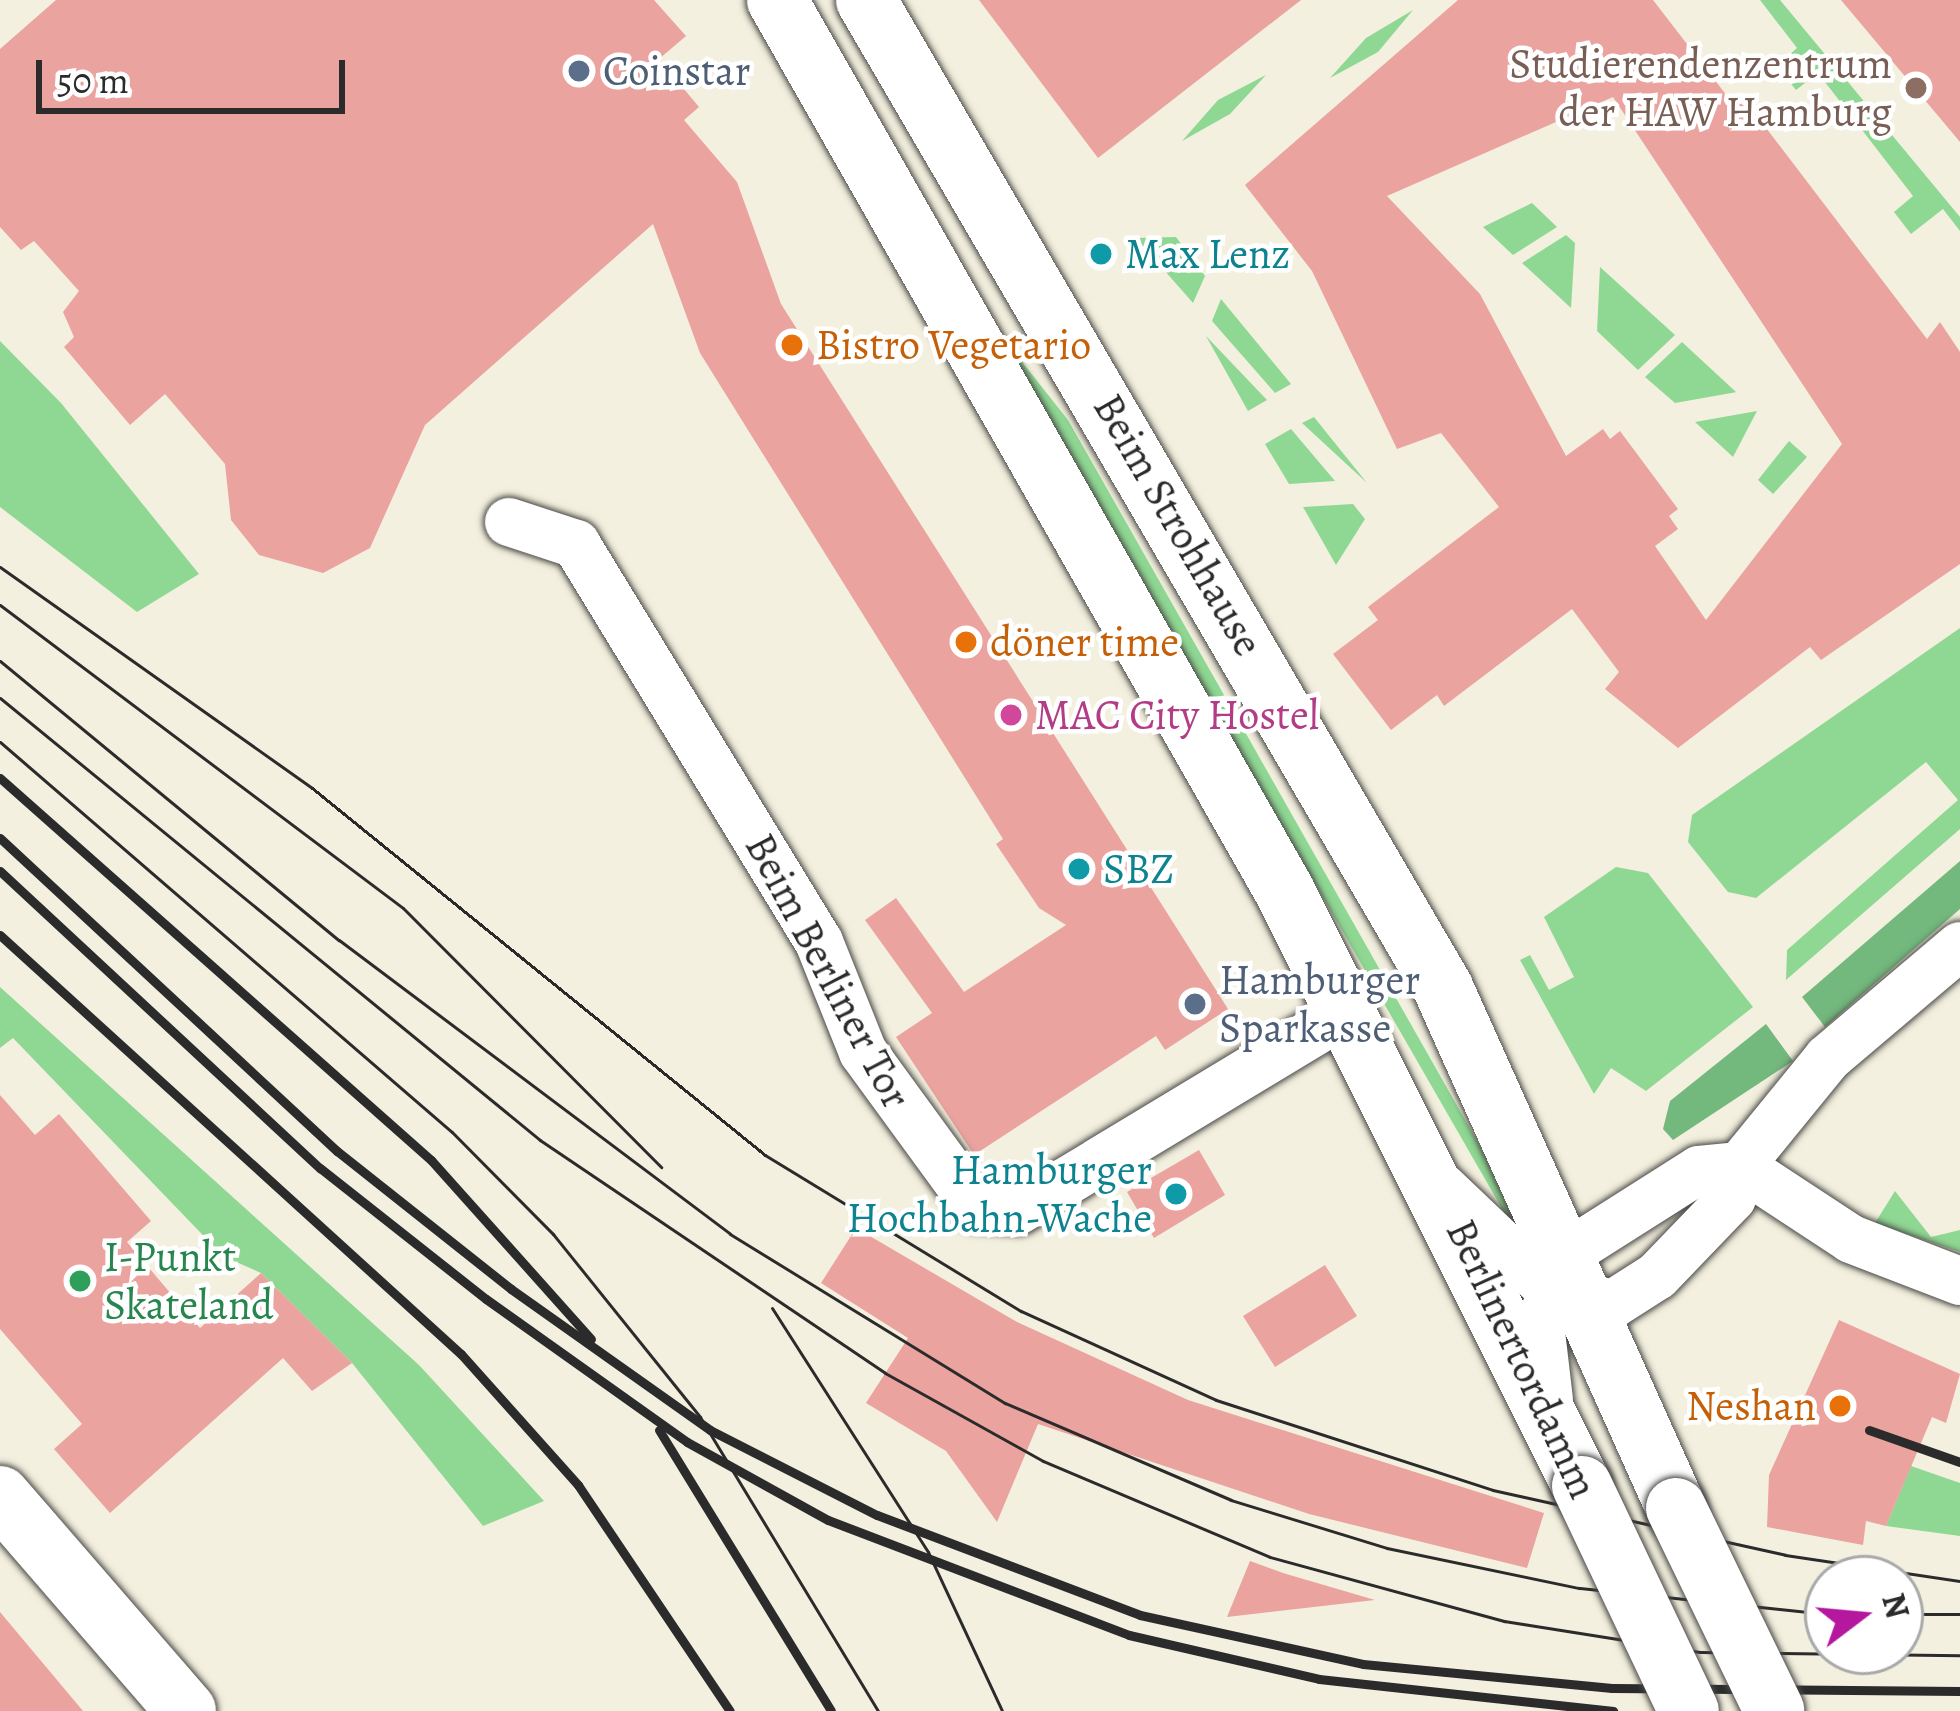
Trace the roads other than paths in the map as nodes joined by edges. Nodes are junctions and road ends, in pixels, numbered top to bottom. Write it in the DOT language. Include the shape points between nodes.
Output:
graph roads {
  1 [pos="777,0"];
  2 [pos="866,0"];
  3 [pos="509,522"];
  4 [pos="1960,946"];
  5 [pos="1348,1010"];
  6 [pos="1740,1166"];
  7 [pos="1441,1186"];
  8 [pos="1960,1281"];
  9 [pos="1570,1283"];
  10 [pos="1550,1410"];
  11 [pos="0,1496"];
  12 [pos="186,1711"];
  13 [pos="1689,1711"];
  14 [pos="1775,1711"];
  1 -- 5 [label="main road"];
  2 -- 9 [label="main road, Beim Strohhause" via="1443,988"];
  3 -- 5 [label="street, Beim Berliner Tor" via="576,544 810,925 863,1052 976,1207 1018,1210"];
  4 -- 6 [label="street" via="1828,1058"];
  5 -- 7 [label="main road, Berlinertordamm"];
  6 -- 8 [label="street" via="1851,1239"];
  6 -- 9 [label="street" via="1699,1170"];
  6 -- 9 [label="street" via="1732,1198 1657,1276"];
  7 -- 9 [label="street"];
  7 -- 10 [label="main road, Berlinertordamm"];
  9 -- 10 [label="street" via="1540,1323"];
  9 -- 14 [label="main road, Berlinertordamm, bridge"];
  10 -- 13 [label="main road, Berlinertordamm, bridge"];
  11 -- 12 [label="main road"];
}
